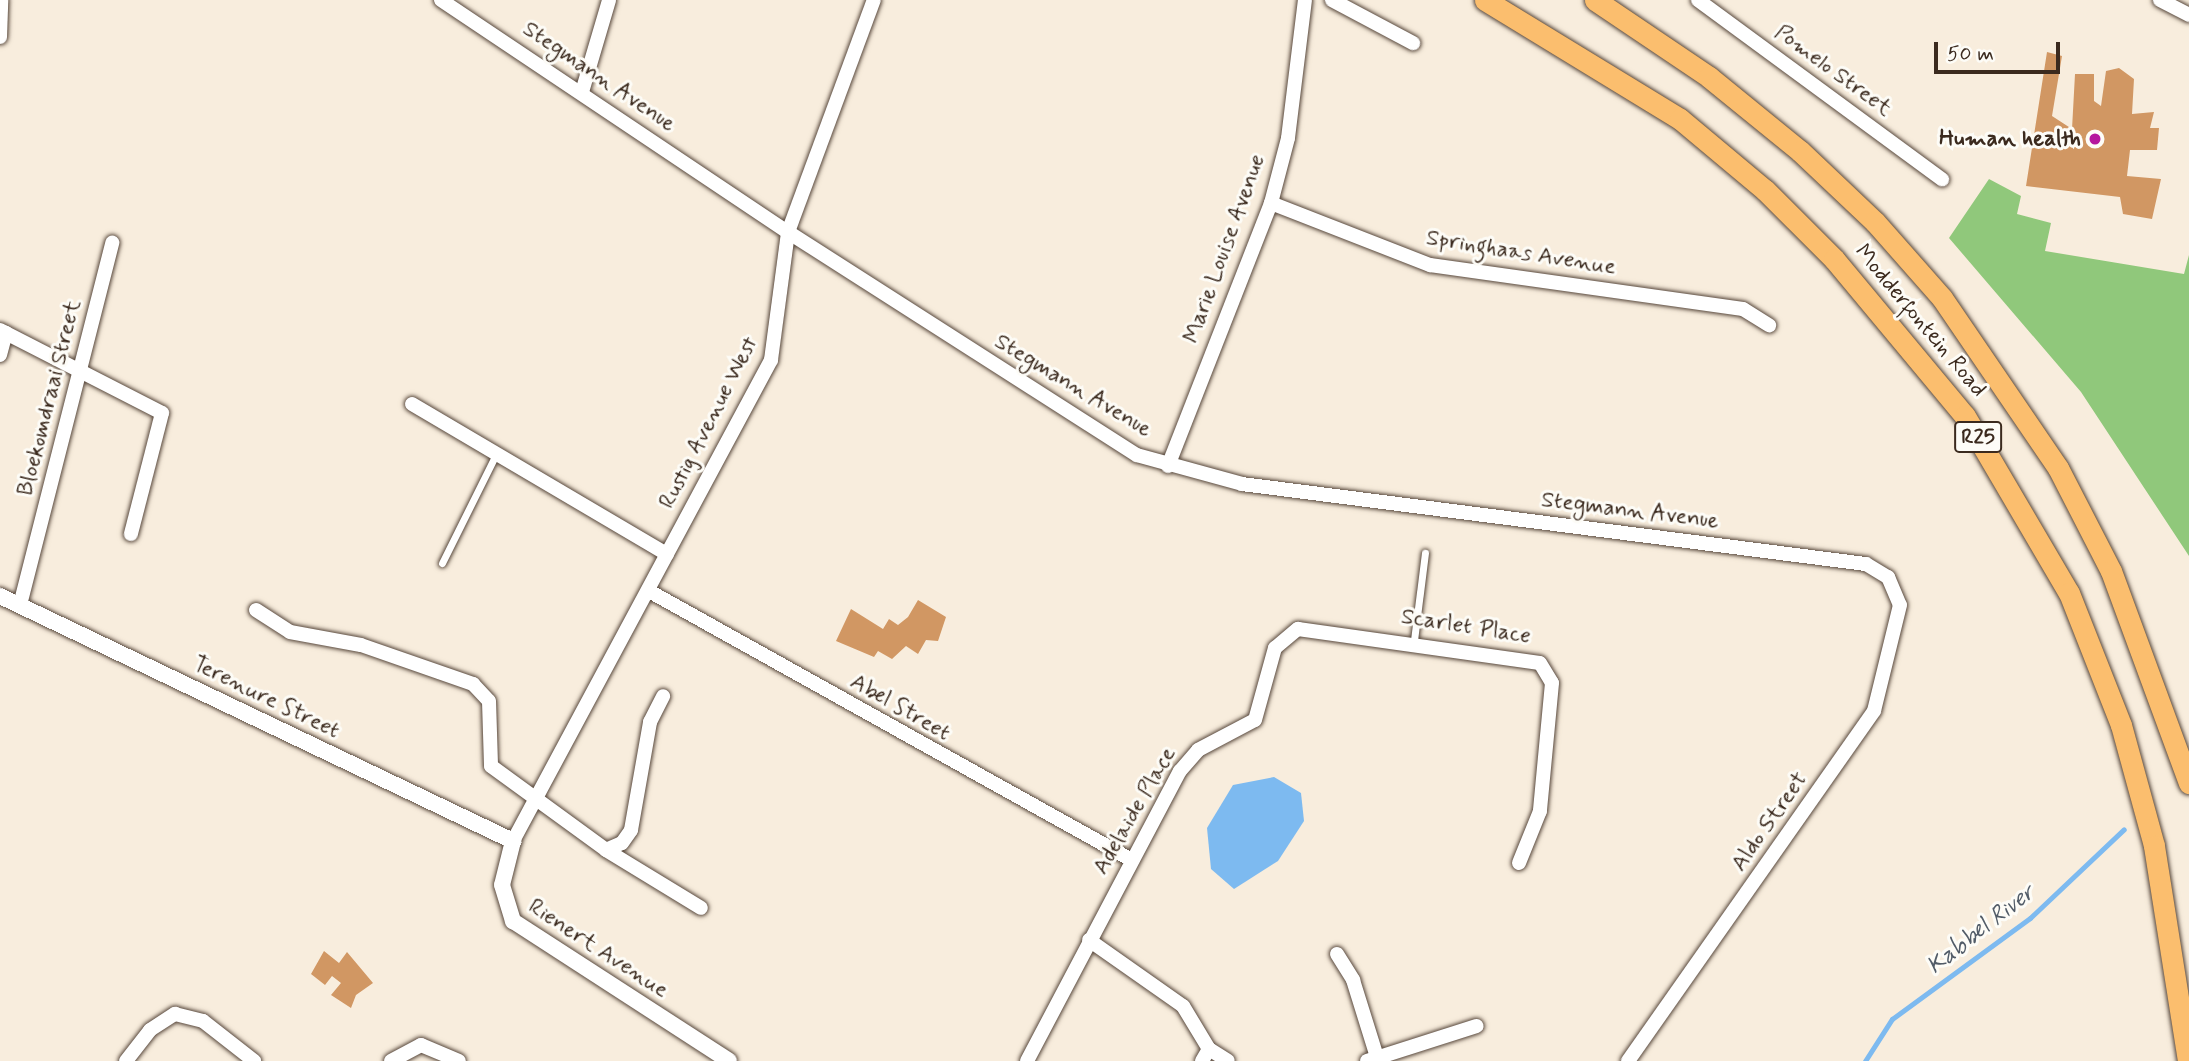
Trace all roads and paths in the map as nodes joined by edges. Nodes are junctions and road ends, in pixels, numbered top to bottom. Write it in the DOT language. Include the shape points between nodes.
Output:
graph roads {
  1 [pos="1,0"];
  2 [pos="441,0"];
  3 [pos="609,0"];
  4 [pos="874,0"];
  5 [pos="1305,0"];
  6 [pos="1332,0"];
  7 [pos="1485,0"];
  8 [pos="1595,0"];
  9 [pos="1698,0"];
  10 [pos="2160,0"];
  11 [pos="2189,15"];
  12 [pos="0,37"];
  13 [pos="1413,43"];
  14 [pos="582,92"];
  15 [pos="1941,179"];
  16 [pos="1271,203"];
  17 [pos="788,232"];
  18 [pos="113,243"];
  19 [pos="1769,325"];
  20 [pos="3,331"];
  21 [pos="0,355"];
  22 [pos="83,368"];
  23 [pos="412,404"];
  24 [pos="496,454"];
  25 [pos="1168,466"];
  26 [pos="131,534"];
  27 [pos="1425,553"];
  28 [pos="667,554"];
  29 [pos="442,563"];
  30 [pos="1894,587"];
  31 [pos="649,591"];
  32 [pos="0,596"];
  33 [pos="20,605"];
  34 [pos="256,610"];
  35 [pos="1414,640"];
  36 [pos="663,696"];
  37 [pos="1243,729"];
  38 [pos="2189,783"];
  39 [pos="539,795"];
  40 [pos="513,841"];
  41 [pos="606,850"];
  42 [pos="1130,859"];
  43 [pos="1519,863"];
  44 [pos="701,908"];
  45 [pos="1089,940"];
  46 [pos="1337,954"];
  47 [pos="1477,1026"];
  48 [pos="1205,1055"];
  49 [pos="1372,1059"];
  50 [pos="125,1061"];
  51 [pos="254,1061"];
  52 [pos="391,1061"];
  53 [pos="459,1061"];
  54 [pos="729,1061"];
  55 [pos="1027,1061"];
  56 [pos="1228,1061"];
  57 [pos="1628,1061"];
  58 [pos="2188,1061"];
  1 -- 12 [label="street"];
  2 -- 14 [label="street, Stegmann Avenue"];
  3 -- 14 [label="street"];
  4 -- 17 [label="street, Rustig Avenue West"];
  5 -- 16 [label="street, Marie Louise Avenue" via="1288,138"];
  6 -- 13 [label="street"];
  7 -- 58 [label="main road, Modderfontein Road / R25" via="1681,119 1765,190 1835,259 1965,416 2069,593 2122,725 2154,846"];
  8 -- 38 [label="main road, Modderfontein Road / R25" via="1709,77 1800,151 1875,222 1942,298 2058,468 2105,559"];
  9 -- 15 [label="street, Pomelo Street"];
  10 -- 11 [label="street"];
  14 -- 17 [label="street, Stegmann Avenue"];
  16 -- 19 [label="street, Springhaas Avenue" via="1430,265 1743,309"];
  16 -- 25 [label="street, Marie Louise Avenue"];
  17 -- 25 [label="street, Stegmann Avenue" via="1125,447"];
  17 -- 28 [label="street, Rustig Avenue West" via="771,360"];
  18 -- 22 [label="street, Bloekomdraai Street"];
  20 -- 21 [label="street"];
  20 -- 22 [label="street"];
  22 -- 26 [label="street" via="151,402 165,418"];
  22 -- 33 [label="street, Bloekomdraai Street"];
  23 -- 24 [label="street"];
  24 -- 28 [label="street"];
  24 -- 29 [label="lane"];
  25 -- 30 [label="street, Stegmann Avenue" via="1242,484 1866,564"];
  27 -- 35 [label="lane"];
  28 -- 31 [label="street, Rustig Avenue West"];
  30 -- 57 [label="street, Aldo Street" via="1900,605 1874,710"];
  31 -- 39 [label="street, Rustig Avenue West"];
  31 -- 42 [label="street, Abel Street"];
  32 -- 33 [label="street, Terenure Street"];
  33 -- 40 [label="street, Terenure Street"];
  34 -- 39 [label="street" via="290,632 361,645 473,684 488,701 491,765"];
  35 -- 37 [label="street, Scarlet Place" via="1298,629 1275,648 1263,708"];
  35 -- 43 [label="street, Scarlet Place" via="1527,656 1547,672 1552,683 1540,811"];
  36 -- 41 [label="street" via="650,722 628,836"];
  37 -- 42 [label="street, Adelaide Place" via="1187,760"];
  39 -- 40 [label="street, Rustig Avenue West"];
  39 -- 41 [label="street"];
  40 -- 54 [label="street, Rienert Avenue" via="502,885 513,921"];
  41 -- 44 [label="street"];
  42 -- 45 [label="street, Adelaide Place"];
  45 -- 48 [label="street" via="1167,991"];
  45 -- 55 [label="street, Adelaide Place"];
  46 -- 49 [label="street" via="1353,980"];
  47 -- 49 [label="street"];
  48 -- 56 [label="street"];
  50 -- 51 [label="street" via="150,1030 175,1014 203,1021"];
  52 -- 53 [label="street" via="421,1045"];
}
